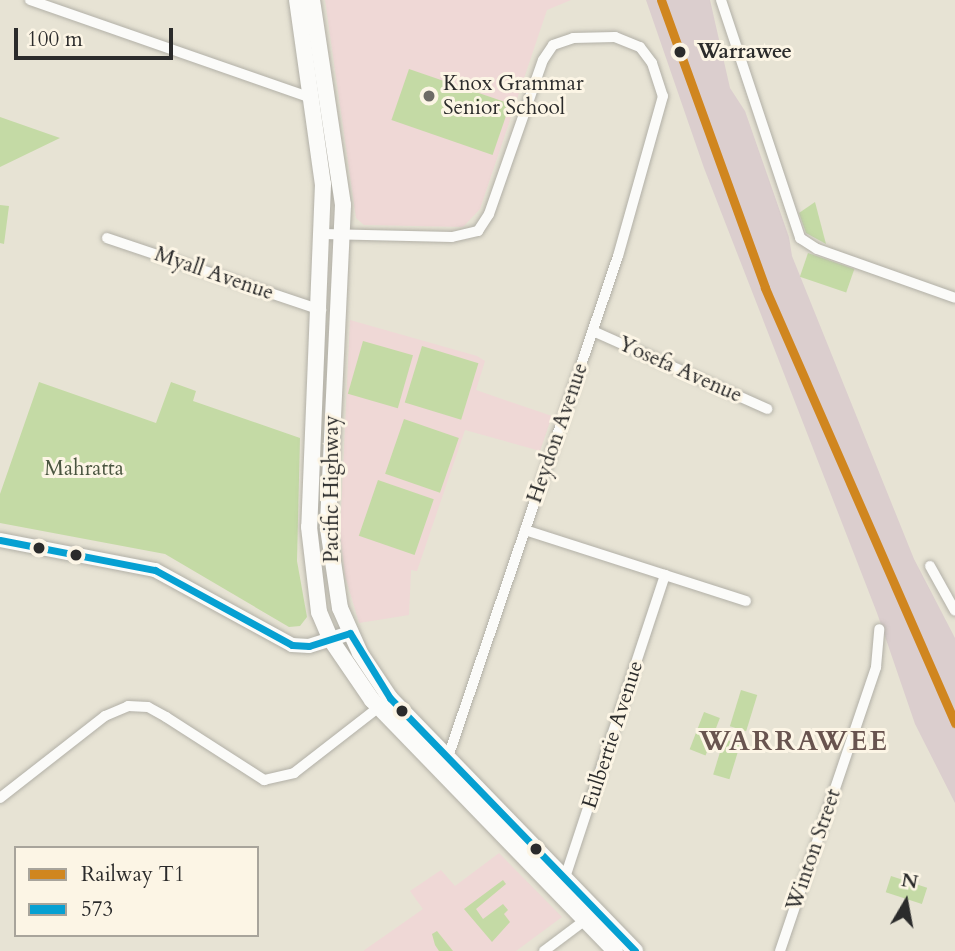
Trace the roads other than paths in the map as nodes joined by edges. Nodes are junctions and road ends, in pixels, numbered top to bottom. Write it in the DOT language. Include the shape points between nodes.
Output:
graph roads {
  1 [pos="30,0"];
  2 [pos="297,0"];
  3 [pos="312,0"];
  4 [pos="721,0"];
  5 [pos="312,99"];
  6 [pos="323,234"];
  7 [pos="343,234"];
  8 [pos="107,238"];
  9 [pos="955,298"];
  10 [pos="321,310"];
  11 [pos="593,331"];
  12 [pos="767,409"];
  13 [pos="525,530"];
  14 [pos="0,540"];
  15 [pos="930,566"];
  16 [pos="665,575"];
  17 [pos="746,601"];
  18 [pos="955,611"];
  19 [pos="879,629"];
  20 [pos="350,633"];
  21 [pos="331,640"];
  22 [pos="380,708"];
  23 [pos="447,760"];
  24 [pos="0,798"];
  25 [pos="561,887"];
  26 [pos="584,920"];
  27 [pos="544,951"];
  28 [pos="615,951"];
  29 [pos="635,951"];
  30 [pos="780,951"];
  1 -- 5 [label="street"];
  2 -- 5 [label="highway, Pacific Highway"];
  3 -- 7 [label="highway, Pacific Highway" via="343,205"];
  4 -- 9 [label="street" via="800,238 817,249"];
  5 -- 6 [label="highway, Pacific Highway" via="323,184"];
  6 -- 7 [label="street"];
  6 -- 10 [label="highway, Pacific Highway"];
  7 -- 11 [label="street, Heydon Avenue" via="452,237 478,231 489,214 543,60 558,42 615,37 632,42 652,63 663,90 662,103"];
  7 -- 20 [label="highway, Pacific Highway" via="328,528 336,592"];
  8 -- 10 [label="street, Myall Avenue"];
  10 -- 21 [label="highway, Pacific Highway" via="310,561 319,612"];
  11 -- 12 [label="street, Yosefa Avenue"];
  11 -- 13 [label="street, Heydon Avenue"];
  13 -- 16 [label="street"];
  13 -- 23 [label="street, Heydon Avenue"];
  14 -- 21 [label="main road" via="155,570 292,645"];
  15 -- 18 [label="street"];
  16 -- 17 [label="street"];
  16 -- 25 [label="street, Eulbertie Avenue"];
  19 -- 30 [label="street, Winton Street" via="876,667"];
  20 -- 21 [label="main road"];
  20 -- 23 [label="highway, Pacific Highway" via="390,698"];
  21 -- 22 [label="highway, Pacific Highway"];
  22 -- 24 [label="street" via="294,773 264,780 148,707 128,706 105,716"];
  22 -- 25 [label="highway, Pacific Highway"];
  23 -- 25 [label="highway, Pacific Highway"];
  25 -- 26 [label="highway, Pacific Highway"];
  25 -- 29 [label="highway, Pacific Highway"];
  26 -- 27 [label="street"];
  26 -- 28 [label="highway, Pacific Highway"];
}
